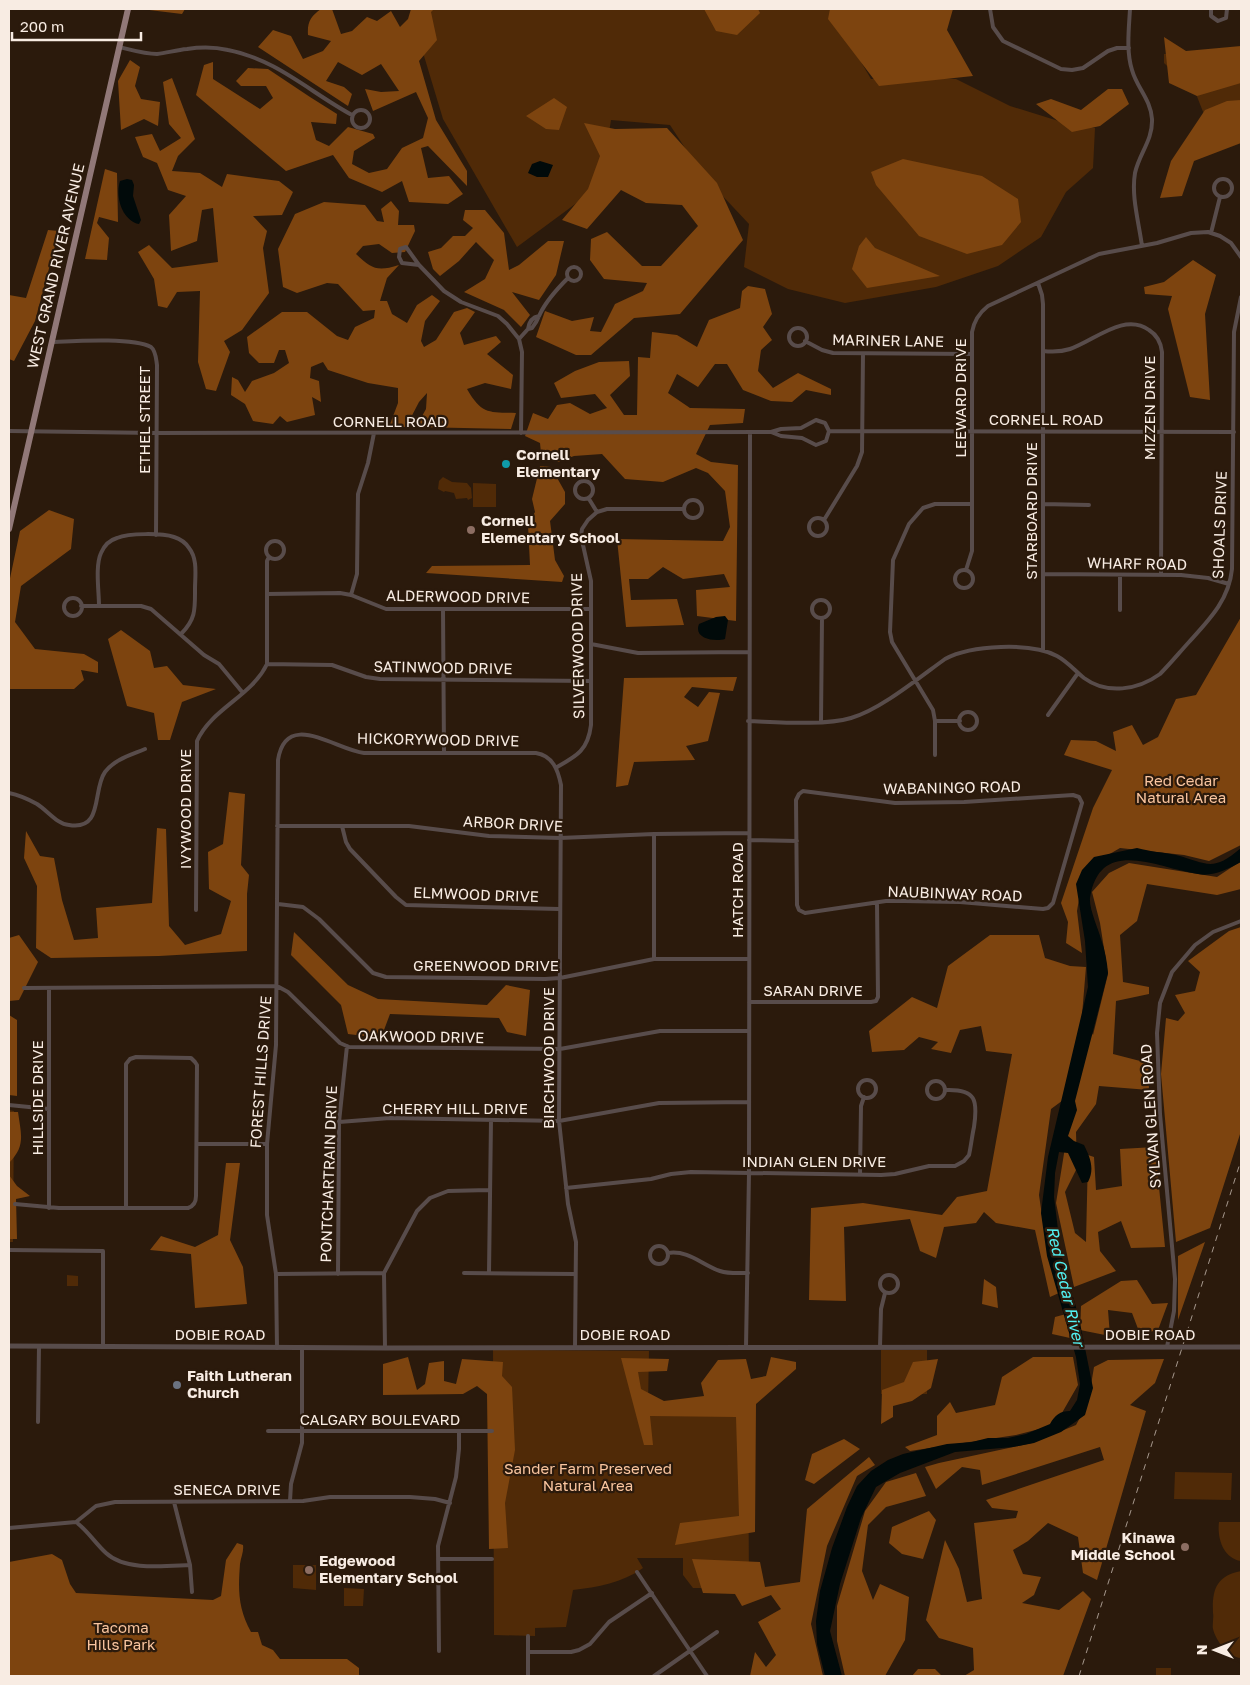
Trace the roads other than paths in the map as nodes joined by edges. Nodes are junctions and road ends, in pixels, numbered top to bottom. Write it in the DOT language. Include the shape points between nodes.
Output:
graph roads {
  1 [pos="128,9"];
  2 [pos="990,9"];
  3 [pos="1130,9"];
  4 [pos="1211,9"];
  5 [pos="1228,9"];
  6 [pos="119,47"];
  7 [pos="1129,48"];
  8 [pos="352,115"];
  9 [pos="1220,197"];
  10 [pos="1211,233"];
  11 [pos="1142,246"];
  12 [pos="1241,257"];
  13 [pos="419,265"];
  14 [pos="568,278"];
  15 [pos="1038,283"];
  16 [pos="1241,297"];
  17 [pos="519,339"];
  18 [pos="805,341"];
  19 [pos="52,342"];
  20 [pos="1043,352"];
  21 [pos="863,354"];
  22 [pos="972,354"];
  23 [pos="9,431"];
  24 [pos="31,431"];
  25 [pos="829,431"];
  26 [pos="863,431"];
  27 [pos="972,431"];
  28 [pos="1043,431"];
  29 [pos="374,432"];
  30 [pos="750,432"];
  31 [pos="771,432"];
  32 [pos="1162,432"];
  33 [pos="1234,432"];
  34 [pos="156,433"];
  35 [pos="521,433"];
  36 [pos="589,498"];
  37 [pos="972,504"];
  38 [pos="1043,504"];
  39 [pos="1089,505"];
  40 [pos="684,509"];
  41 [pos="597,512"];
  42 [pos="824,520"];
  43 [pos="9,529"];
  44 [pos="156,535"];
  45 [pos="269,557"];
  46 [pos="966,570"];
  47 [pos="1043,574"];
  48 [pos="1161,574"];
  49 [pos="1120,575"];
  50 [pos="1229,584"];
  51 [pos="267,594"];
  52 [pos="351,595"];
  53 [pos="82,606"];
  54 [pos="99,606"];
  55 [pos="443,609"];
  56 [pos="591,609"];
  57 [pos="1120,610"];
  58 [pos="822,618"];
  59 [pos="181,634"];
  60 [pos="591,644"];
  61 [pos="1043,650"];
  62 [pos="748,652"];
  63 [pos="267,664"];
  64 [pos="1078,673"];
  65 [pos="915,680"];
  66 [pos="443,681"];
  67 [pos="591,681"];
  68 [pos="243,693"];
  69 [pos="1048,715"];
  70 [pos="935,721"];
  71 [pos="960,721"];
  72 [pos="748,722"];
  73 [pos="821,722"];
  74 [pos="288,740"];
  75 [pos="145,749"];
  76 [pos="444,752"];
  77 [pos="935,754"];
  78 [pos="557,767"];
  79 [pos="9,793"];
  80 [pos="277,826"];
  81 [pos="342,826"];
  82 [pos="749,833"];
  83 [pos="654,834"];
  84 [pos="560,838"];
  85 [pos="749,840"];
  86 [pos="797,841"];
  87 [pos="877,903"];
  88 [pos="278,904"];
  89 [pos="1050,907"];
  90 [pos="560,909"];
  91 [pos="196,910"];
  92 [pos="1241,921"];
  93 [pos="654,959"];
  94 [pos="749,959"];
  95 [pos="560,978"];
  96 [pos="277,986"];
  97 [pos="24,988"];
  98 [pos="49,988"];
  99 [pos="749,1002"];
  100 [pos="749,1032"];
  101 [pos="347,1046"];
  102 [pos="560,1049"];
  103 [pos="946,1090"];
  104 [pos="864,1097"];
  105 [pos="749,1102"];
  106 [pos="9,1105"];
  107 [pos="49,1109"];
  108 [pos="491,1120"];
  109 [pos="559,1121"];
  110 [pos="339,1122"];
  111 [pos="197,1144"];
  112 [pos="267,1144"];
  113 [pos="749,1173"];
  114 [pos="860,1175"];
  115 [pos="566,1188"];
  116 [pos="489,1190"];
  117 [pos="15,1204"];
  118 [pos="49,1208"];
  119 [pos="126,1208"];
  120 [pos="9,1250"];
  121 [pos="668,1254"];
  122 [pos="384,1273"];
  123 [pos="464,1273"];
  124 [pos="748,1273"];
  125 [pos="276,1274"];
  126 [pos="338,1274"];
  127 [pos="489,1274"];
  128 [pos="575,1274"];
  129 [pos="885,1293"];
  130 [pos="9,1346"];
  131 [pos="40,1346"];
  132 [pos="103,1347"];
  133 [pos="746,1347"];
  134 [pos="880,1347"];
  135 [pos="1241,1347"];
  136 [pos="277,1348"];
  137 [pos="302,1348"];
  138 [pos="385,1348"];
  139 [pos="575,1348"];
  140 [pos="1167,1348"];
  141 [pos="38,1422"];
  142 [pos="268,1431"];
  143 [pos="302,1431"];
  144 [pos="459,1431"];
  145 [pos="492,1431"];
  146 [pos="174,1502"];
  147 [pos="290,1502"];
  148 [pos="450,1503"];
  149 [pos="76,1522"];
  150 [pos="9,1528"];
  151 [pos="492,1558"];
  152 [pos="438,1559"];
  153 [pos="190,1565"];
  154 [pos="637,1572"];
  155 [pos="192,1592"];
  156 [pos="652,1593"];
  157 [pos="716,1632"];
  158 [pos="528,1636"];
  159 [pos="691,1651"];
  160 [pos="439,1652"];
  161 [pos="528,1652"];
  162 [pos="528,1676"];
  163 [pos="654,1676"];
  164 [pos="707,1676"];
  1 -- 6 [label="main road, WEST GRAND RIVER AVENUE"];
  2 -- 7 [label="street" via="992,26 1003,41 1061,68 1083,68 1108,51"];
  3 -- 7 [label="street"];
  4 -- 5 [label="street" via="1211,16 1218,21 1226,18"];
  6 -- 8 [label="street" via="150,54 210,48 246,54 297,80"];
  6 -- 19 [label="main road, WEST GRAND RIVER AVENUE"];
  7 -- 11 [label="street" via="1131,70 1148,100 1152,120 1149,140 1134,180"];
  8 -- 8 [label="street" via="356,127 363,128 369,124 370,117 366,111 359,110"];
  9 -- 9 [label="street" via="1231,191 1225,180 1218,180 1214,186"];
  9 -- 10 [label="street"];
  10 -- 11 [label="street" via="1191,233"];
  10 -- 12 [label="street" via="1228,241"];
  11 -- 15 [label="street, LEEWARD DRIVE" via="1099,254"];
  13 -- 13 [label="street" via="402,263 400,249 406,247"];
  13 -- 17 [label="street" via="444,292 498,316"];
  14 -- 17 [label="street" via="552,296 536,324"];
  15 -- 20 [label="street, STARBOARD DRIVE" via="1043,300"];
  15 -- 22 [label="street, LEEWARD DRIVE" via="982,311 973,328"];
  16 -- 33 [label="street, SHOALS DRIVE" via="1234,332"];
  17 -- 35 [label="street" via="522,352"];
  18 -- 18 [label="street, MARINER LANE" via="803,330 796,328 791,331 789,338 794,345"];
  18 -- 21 [label="street, MARINER LANE" via="827,352"];
  19 -- 24 [label="main road, WEST GRAND RIVER AVENUE"];
  19 -- 34 [label="street, ETHEL STREET" via="128,342 153,349 157,366"];
  20 -- 28 [label="street, STARBOARD DRIVE"];
  20 -- 32 [label="street, MIZZEN DRIVE" via="1070,349 1126,324 1140,325 1151,331 1162,349"];
  21 -- 22 [label="street, MARINER LANE"];
  21 -- 26 [label="street"];
  22 -- 27 [label="street, LEEWARD DRIVE"];
  23 -- 24 [label="street, CORNELL ROAD"];
  24 -- 34 [label="street, CORNELL ROAD"];
  24 -- 43 [label="main road, WEST GRAND RIVER AVENUE"];
  25 -- 26 [label="street, CORNELL ROAD"];
  25 -- 31 [label="street, CORNELL ROAD" via="825,423 816,420 801,428"];
  25 -- 31 [label="street, CORNELL ROAD" via="826,441 816,445 802,438"];
  26 -- 27 [label="street, CORNELL ROAD"];
  26 -- 42 [label="street" via="859,463"];
  27 -- 28 [label="street, CORNELL ROAD"];
  27 -- 37 [label="street, LEEWARD DRIVE"];
  28 -- 32 [label="street, CORNELL ROAD"];
  28 -- 38 [label="street, STARBOARD DRIVE"];
  29 -- 34 [label="street, CORNELL ROAD"];
  29 -- 35 [label="street, CORNELL ROAD"];
  29 -- 52 [label="street" via="358,494 356,574"];
  30 -- 31 [label="street, CORNELL ROAD"];
  30 -- 35 [label="street, CORNELL ROAD"];
  30 -- 62 [label="street, HATCH ROAD"];
  32 -- 33 [label="street, CORNELL ROAD"];
  32 -- 48 [label="street, MIZZEN DRIVE"];
  33 -- 50 [label="street, SHOALS DRIVE"];
  34 -- 44 [label="street, ETHEL STREET"];
  36 -- 36 [label="street" via="593,493 592,486 587,481 580,482 575,488 576,495 582,499"];
  36 -- 41 [label="street"];
  37 -- 46 [label="street, LEEWARD DRIVE" via="972,556"];
  37 -- 65 [label="street" via="935,504 923,508 909,524 894,554 891,637"];
  38 -- 39 [label="street"];
  38 -- 47 [label="street, STARBOARD DRIVE"];
  40 -- 40 [label="street" via="687,516 693,518 700,516 702,509 699,502 693,500 686,503"];
  40 -- 41 [label="street" via="608,509"];
  41 -- 56 [label="street, SILVERWOOD DRIVE" via="585,523 581,536 590,575"];
  42 -- 42 [label="street" via="816,518 810,522 813,534 820,536 826,532"];
  44 -- 54 [label="street" via="118,537 103,550 99,561"];
  44 -- 59 [label="street" via="182,540 194,558 194,614 191,624"];
  45 -- 45 [label="street" via="276,560 282,556 281,543 274,541 268,544 266,551"];
  45 -- 51 [label="street"];
  46 -- 46 [label="street, LEEWARD DRIVE" via="959,571 955,577 956,584 962,588 969,588 973,582 972,575"];
  47 -- 49 [label="street, WHARF ROAD"];
  47 -- 61 [label="street, STARBOARD DRIVE"];
  48 -- 49 [label="street, WHARF ROAD"];
  48 -- 50 [label="street, WHARF ROAD" via="1208,578"];
  49 -- 57 [label="street"];
  50 -- 64 [label="street, SHOALS DRIVE" via="1214,615 1150,681 1130,688 1109,688"];
  51 -- 52 [label="street, ALDERWOOD DRIVE"];
  51 -- 63 [label="street"];
  52 -- 55 [label="street, ALDERWOOD DRIVE" via="386,609"];
  53 -- 53 [label="street" via="72,598 64,607 67,614 73,616"];
  53 -- 54 [label="street"];
  54 -- 59 [label="street" via="148,607"];
  55 -- 56 [label="street, ALDERWOOD DRIVE"];
  55 -- 66 [label="street"];
  56 -- 60 [label="street, SILVERWOOD DRIVE"];
  58 -- 58 [label="street" via="816,616 812,609 821,600 829,604 830,610"];
  58 -- 73 [label="street"];
  59 -- 68 [label="street" via="219,664"];
  60 -- 62 [label="street" via="638,652"];
  60 -- 67 [label="street, SILVERWOOD DRIVE"];
  61 -- 64 [label="street, SHOALS DRIVE" via="1057,656"];
  61 -- 65 [label="street, SHOALS DRIVE" via="970,650 945,659"];
  62 -- 72 [label="street, HATCH ROAD"];
  63 -- 66 [label="street, SATINWOOD DRIVE" via="322,664 373,679"];
  63 -- 68 [label="street, IVYWOOD DRIVE" via="258,679"];
  64 -- 69 [label="street"];
  65 -- 70 [label="street" via="929,702"];
  65 -- 73 [label="street, SHOALS DRIVE" via="863,714 840,721"];
  66 -- 67 [label="street, SATINWOOD DRIVE"];
  66 -- 76 [label="street"];
  67 -- 78 [label="street, SILVERWOOD DRIVE" via="591,725 587,742 577,755"];
  68 -- 91 [label="street, IVYWOOD DRIVE" via="206,726 198,741"];
  70 -- 71 [label="street"];
  70 -- 77 [label="street"];
  71 -- 71 [label="street" via="968,730 977,721 968,712"];
  72 -- 73 [label="street, SHOALS DRIVE"];
  72 -- 82 [label="street, HATCH ROAD"];
  74 -- 76 [label="street, HICKORYWOOD DRIVE" via="300,734 310,734 356,752"];
  74 -- 80 [label="street, FOREST HILLS DRIVE" via="282,746 278,760"];
  75 -- 79 [label="street" via="121,758 106,772 100,781 93,814 81,825 65,825 38,804"];
  76 -- 78 [label="street, HICKORYWOOD DRIVE" via="536,753 546,756"];
  78 -- 84 [label="street, BIRCHWOOD DRIVE"];
  80 -- 81 [label="street, ARBOR DRIVE"];
  80 -- 88 [label="street, FOREST HILLS DRIVE"];
  81 -- 84 [label="street, ARBOR DRIVE" via="410,826 489,836"];
  81 -- 90 [label="street, ELMWOOD DRIVE" via="350,849 406,905"];
  82 -- 83 [label="street, ARBOR DRIVE"];
  82 -- 85 [label="street, HATCH ROAD"];
  83 -- 84 [label="street, ARBOR DRIVE"];
  83 -- 93 [label="street"];
  84 -- 90 [label="street, BIRCHWOOD DRIVE"];
  85 -- 86 [label="street"];
  85 -- 94 [label="street, HATCH ROAD"];
  86 -- 87 [label="street, NAUBINWAY ROAD" via="797,904 800,911 806,913"];
  86 -- 89 [label="street, WABANINGO ROAD" via="796,800 798,794 807,791 905,803 1078,796 1081,808 1054,903"];
  87 -- 89 [label="street, NAUBINWAY ROAD" via="930,901"];
  87 -- 99 [label="street, SARAN DRIVE" via="876,1001"];
  88 -- 95 [label="street, GREENWOOD DRIVE" via="302,907 319,919 373,973 380,976"];
  88 -- 96 [label="street, FOREST HILLS DRIVE"];
  90 -- 95 [label="street, BIRCHWOOD DRIVE"];
  92 -- 140 [label="street, SYLVAN GLEN ROAD" via="1213,932 1195,945 1172,972 1160,1003 1157,1030 1160,1114 1176,1285"];
  93 -- 94 [label="street, GREENWOOD DRIVE"];
  93 -- 95 [label="street, GREENWOOD DRIVE"];
  94 -- 99 [label="street, HATCH ROAD"];
  95 -- 102 [label="street, BIRCHWOOD DRIVE"];
  96 -- 98 [label="street"];
  96 -- 101 [label="street, OAKWOOD DRIVE" via="288,992"];
  96 -- 112 [label="street, FOREST HILLS DRIVE" via="276,1045"];
  97 -- 98 [label="street"];
  98 -- 107 [label="street, HILLSIDE DRIVE"];
  99 -- 100 [label="street, HATCH ROAD"];
  100 -- 102 [label="street, OAKWOOD DRIVE" via="660,1031"];
  100 -- 105 [label="street, HATCH ROAD"];
  101 -- 102 [label="street, OAKWOOD DRIVE"];
  101 -- 110 [label="street, PONTCHARTRAIN DRIVE"];
  102 -- 109 [label="street, BIRCHWOOD DRIVE"];
  103 -- 103 [label="street, INDIAN GLEN DRIVE" via="943,1083 936,1080 927,1090 936,1099"];
  103 -- 114 [label="street, INDIAN GLEN DRIVE" via="964,1091 976,1105 969,1152 964,1161 955,1166 919,1167 889,1175"];
  104 -- 104 [label="street" via="872,1097 876,1092 870,1081 859,1086"];
  104 -- 114 [label="street" via="861,1106"];
  105 -- 109 [label="street, CHERRY HILL DRIVE" via="665,1102"];
  105 -- 113 [label="street, HATCH ROAD"];
  106 -- 107 [label="street"];
  107 -- 118 [label="street, HILLSIDE DRIVE"];
  108 -- 109 [label="street, CHERRY HILL DRIVE"];
  108 -- 110 [label="street, CHERRY HILL DRIVE" via="390,1118"];
  108 -- 116 [label="street"];
  109 -- 115 [label="street, BIRCHWOOD DRIVE"];
  110 -- 126 [label="street, PONTCHARTRAIN DRIVE"];
  111 -- 112 [label="street"];
  111 -- 119 [label="street" via="194,1204 188,1208"];
  111 -- 119 [label="street" via="195,1062 185,1057 130,1059 126,1064"];
  112 -- 125 [label="street, FOREST HILLS DRIVE" via="267,1215"];
  113 -- 114 [label="street, INDIAN GLEN DRIVE"];
  113 -- 115 [label="street, INDIAN GLEN DRIVE" via="682,1173"];
  113 -- 124 [label="street, HATCH ROAD"];
  115 -- 128 [label="street, BIRCHWOOD DRIVE" via="576,1242"];
  116 -- 122 [label="street" via="448,1191 430,1198 417,1211"];
  116 -- 127 [label="street"];
  117 -- 118 [label="street"];
  118 -- 119 [label="street"];
  120 -- 132 [label="street" via="103,1251"];
  121 -- 121 [label="street" via="665,1247 658,1246 652,1249 650,1256 660,1264"];
  121 -- 124 [label="street" via="684,1254 727,1273"];
  122 -- 126 [label="street"];
  122 -- 138 [label="street"];
  123 -- 127 [label="street"];
  124 -- 133 [label="street, HATCH ROAD"];
  125 -- 126 [label="street"];
  125 -- 136 [label="street, FOREST HILLS DRIVE"];
  127 -- 128 [label="street"];
  128 -- 139 [label="street, BIRCHWOOD DRIVE"];
  129 -- 129 [label="street" via="893,1293 898,1288 898,1280 893,1275 886,1275 880,1280 880,1288"];
  129 -- 134 [label="street" via="880,1312"];
  130 -- 131 [label="street, DOBIE ROAD"];
  131 -- 132 [label="street, DOBIE ROAD"];
  131 -- 141 [label="street"];
  132 -- 136 [label="street, DOBIE ROAD"];
  133 -- 134 [label="street, DOBIE ROAD"];
  133 -- 139 [label="street, DOBIE ROAD"];
  134 -- 140 [label="street, DOBIE ROAD"];
  135 -- 140 [label="street, DOBIE ROAD"];
  136 -- 137 [label="street, DOBIE ROAD"];
  137 -- 138 [label="street, DOBIE ROAD"];
  137 -- 143 [label="street"];
  138 -- 139 [label="street, DOBIE ROAD"];
  142 -- 143 [label="street, CALGARY BOULEVARD"];
  143 -- 144 [label="street, CALGARY BOULEVARD"];
  143 -- 147 [label="street" via="299,1456 290,1484"];
  144 -- 145 [label="street, CALGARY BOULEVARD"];
  144 -- 148 [label="street" via="458,1468"];
  146 -- 147 [label="street, SENECA DRIVE"];
  146 -- 149 [label="street, SENECA DRIVE" via="105,1503 92,1508"];
  146 -- 153 [label="street"];
  147 -- 148 [label="street, SENECA DRIVE" via="330,1497 410,1497"];
  148 -- 152 [label="street"];
  149 -- 150 [label="street"];
  149 -- 153 [label="street" via="104,1552 121,1562"];
  151 -- 152 [label="street"];
  152 -- 160 [label="street"];
  153 -- 155 [label="street"];
  154 -- 156 [label="street"];
  156 -- 159 [label="street"];
  156 -- 161 [label="street" via="609,1622 585,1648 571,1652"];
  157 -- 159 [label="street"];
  158 -- 161 [label="street"];
  159 -- 163 [label="street"];
  159 -- 164 [label="street"];
  161 -- 162 [label="street"];
}
